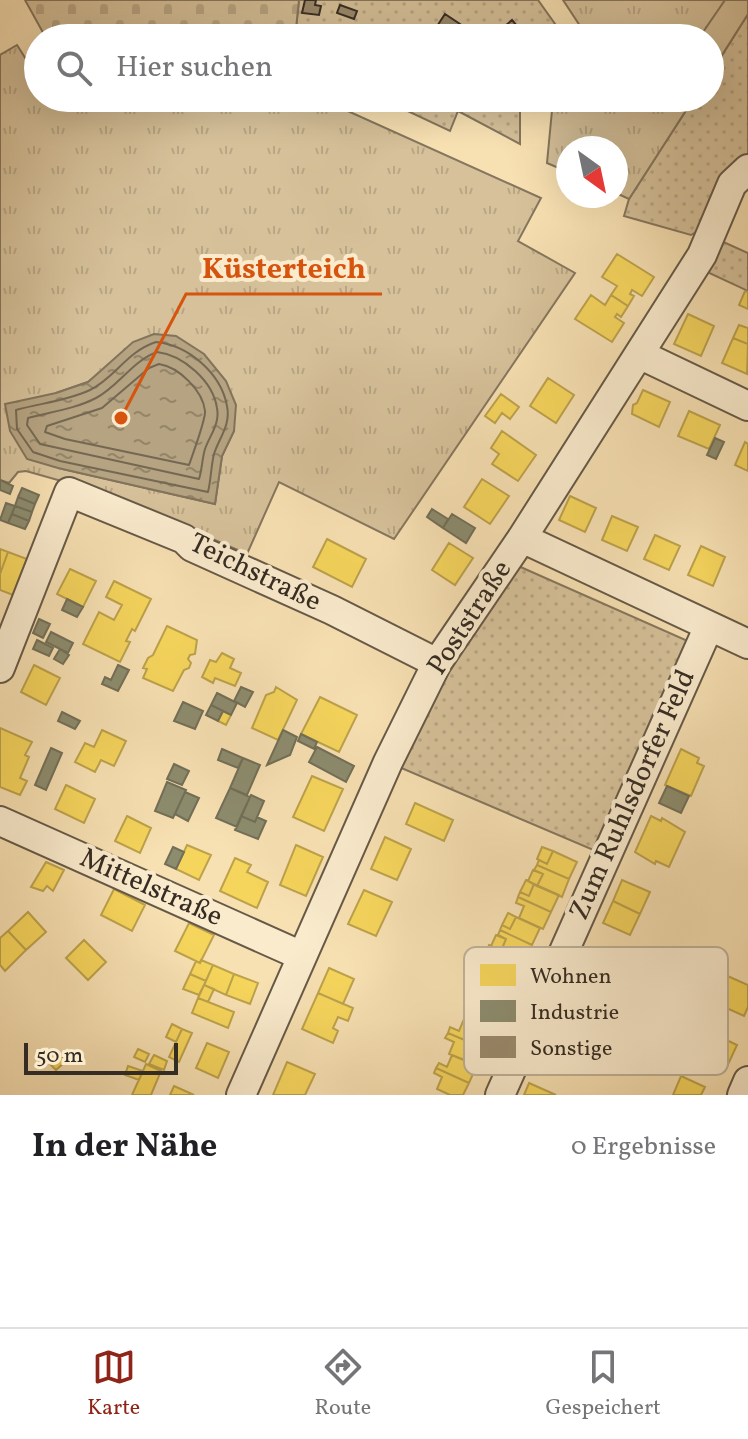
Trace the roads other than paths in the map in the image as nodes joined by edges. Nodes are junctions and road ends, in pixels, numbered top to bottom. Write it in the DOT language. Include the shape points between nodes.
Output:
graph roads {
  1 [pos="748,169"];
  2 [pos="639,354"];
  3 [pos="748,406"];
  4 [pos="522,538"];
  5 [pos="709,626"];
  6 [pos="748,644"];
  7 [pos="437,663"];
  8 [pos="0,668"];
  9 [pos="0,821"];
  10 [pos="566,947"];
  11 [pos="302,956"];
  12 [pos="509,1075"];
  13 [pos="748,1081"];
  14 [pos="241,1095"];
  15 [pos="500,1095"];
  16 [pos="742,1095"];
  1 -- 2 [label="street, Poststraße" via="732,184 702,255"];
  2 -- 3 [label="street"];
  2 -- 4 [label="street, Poststraße"];
  4 -- 5 [label="street"];
  4 -- 7 [label="street, Poststraße"];
  5 -- 6 [label="street"];
  5 -- 10 [label="street, Zum Ruhlsdorfer Feld"];
  7 -- 8 [label="street, Teichstraße" via="184,539 69,492"];
  7 -- 11 [label="street, Poststraße"];
  9 -- 11 [label="street, Mittelstraße"];
  11 -- 14 [label="street, Poststraße"];
  12 -- 15 [label="street, Zum Ruhlsdorfer Feld"];
  13 -- 16 [label="street"];
}
